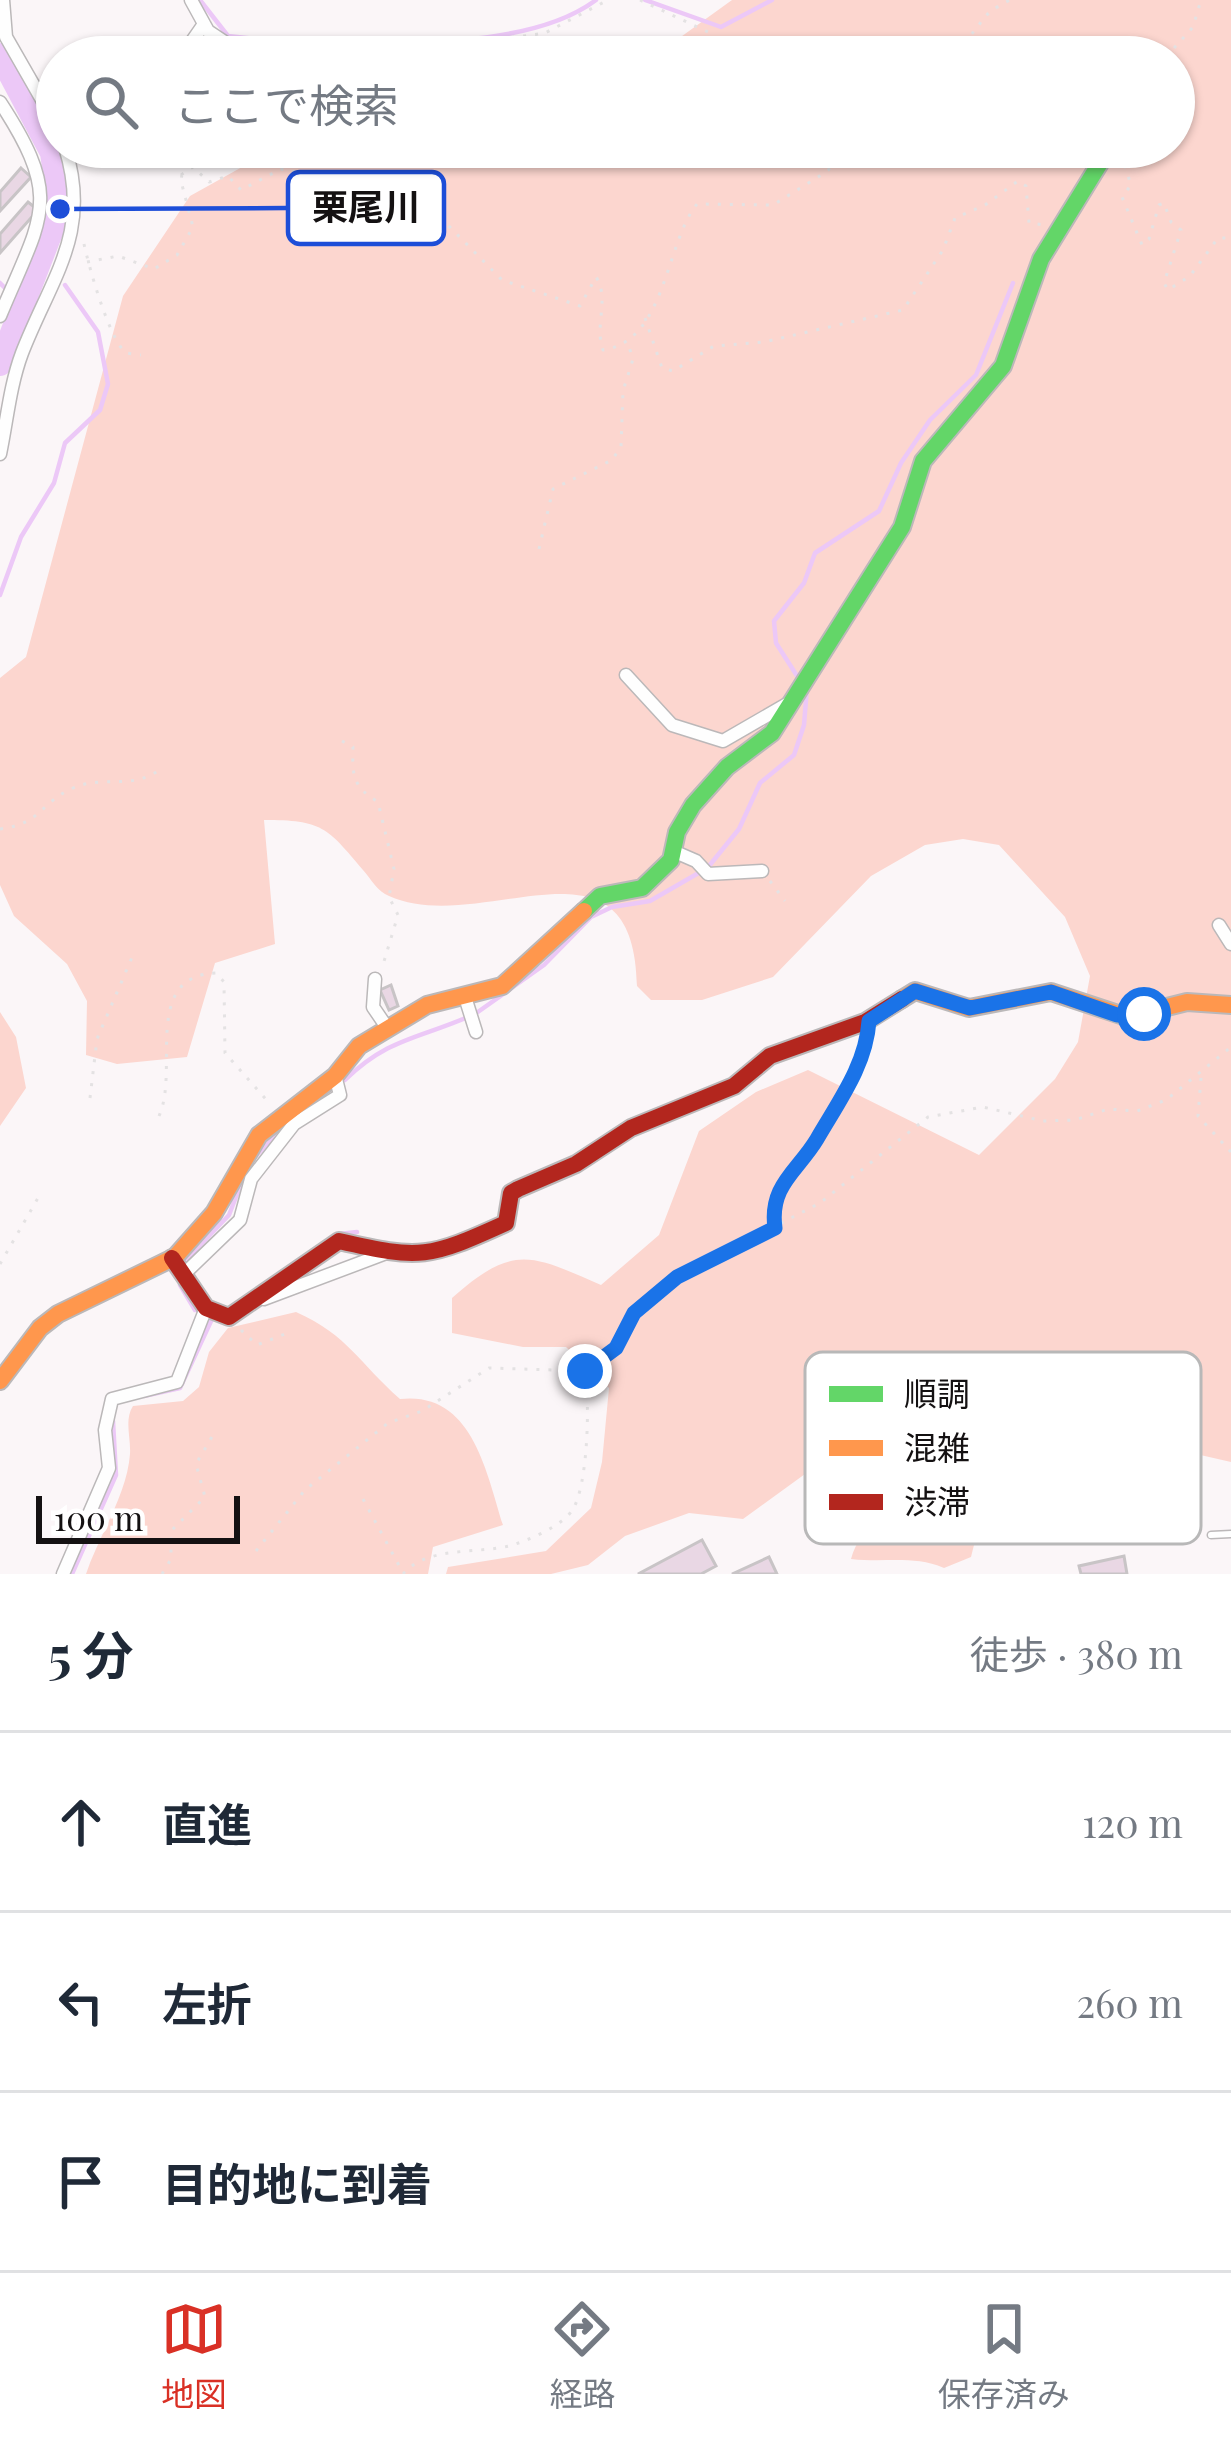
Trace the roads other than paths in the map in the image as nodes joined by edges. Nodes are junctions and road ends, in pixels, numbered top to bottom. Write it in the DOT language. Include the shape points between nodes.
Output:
graph roads {
  1 [pos="3,0"];
  2 [pos="191,0"];
  3 [pos="204,24"];
  4 [pos="196,36"];
  5 [pos="219,36"];
  6 [pos="36,89"];
  7 [pos="0,102"];
  8 [pos="36,166"];
  9 [pos="36,168"];
  10 [pos="70,168"];
  11 [pos="1097,168"];
  12 [pos="0,316"];
  13 [pos="0,454"];
  14 [pos="626,675"];
  15 [pos="790,703"];
  16 [pos="674,850"];
  17 [pos="762,871"];
  18 [pos="1219,925"];
  19 [pos="1231,944"];
  20 [pos="375,979"];
  21 [pos="465,998"];
  22 [pos="1231,1005"];
  23 [pos="386,1026"];
  24 [pos="476,1032"];
  25 [pos="335,1075"];
  26 [pos="391,1252"];
  27 [pos="172,1258"];
  28 [pos="183,1275"];
  29 [pos="264,1299"];
  30 [pos="206,1308"];
  31 [pos="0,1382"];
  32 [pos="1231,1534"];
  33 [pos="1211,1535"];
  34 [pos="63,1574"];
  1 -- 6 [label="street" via="6,37"];
  2 -- 3 [label="street"];
  3 -- 4 [label="street"];
  3 -- 5 [label="street"];
  7 -- 8 [label="street"];
  9 -- 12 [label="street" via="42,207"];
  10 -- 13 [label="street" via="77,199 70,242 15,374"];
  11 -- 15 [label="street" via="1041,259 1004,366 923,461 902,527"];
  14 -- 15 [label="street" via="672,725 723,741"];
  15 -- 16 [label="street" via="772,733 709,784"];
  16 -- 17 [label="street" via="708,874"];
  16 -- 21 [label="street" via="642,888 600,896 502,986"];
  18 -- 19 [label="street"];
  20 -- 23 [label="street" via="374,1007"];
  21 -- 23 [label="street" via="442,999"];
  21 -- 24 [label="street"];
  22 -- 26 [label="street" via="1187,1003 1127,1017 1051,992 970,1008 915,991 869,1021 770,1056 734,1086 631,1128 518,1189 506,1223 439,1254"];
  23 -- 25 [label="street"];
  25 -- 27 [label="street" via="282,1113 245,1154 200,1232"];
  25 -- 28 [label="street" via="340,1095 294,1124 251,1178 240,1220"];
  26 -- 29 [label="street"];
  26 -- 29 [label="street" via="350,1240 325,1246"];
  27 -- 28 [label="street"];
  27 -- 31 [label="street" via="58,1314"];
  28 -- 30 [label="street"];
  29 -- 30 [label="street" via="229,1317"];
  30 -- 34 [label="street" via="177,1382 112,1399 109,1468"];
  32 -- 33 [label="lane"];
}
